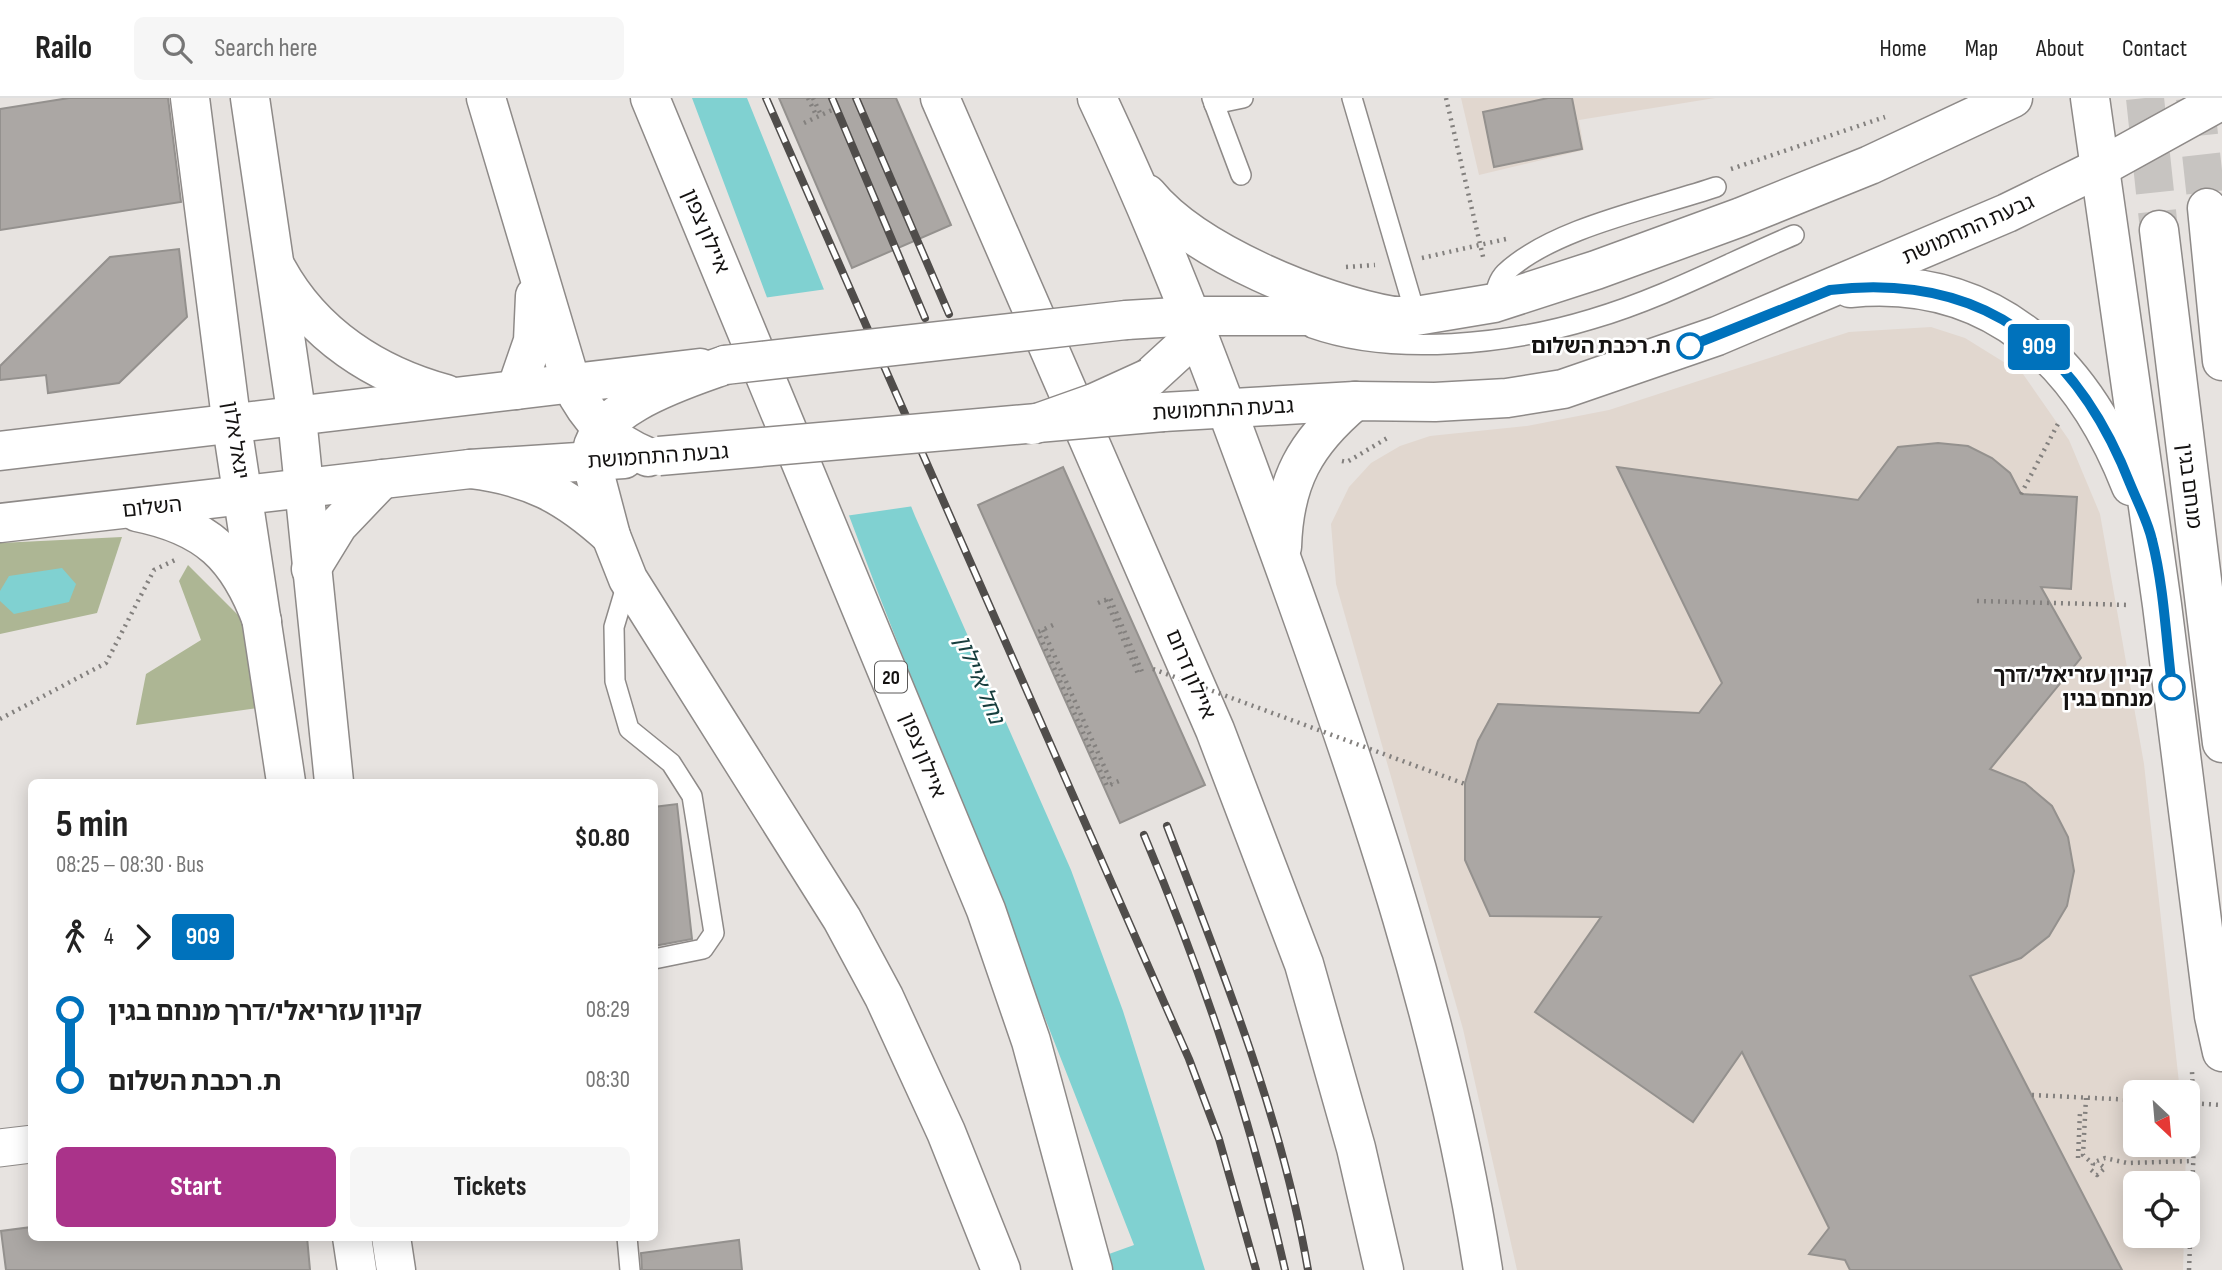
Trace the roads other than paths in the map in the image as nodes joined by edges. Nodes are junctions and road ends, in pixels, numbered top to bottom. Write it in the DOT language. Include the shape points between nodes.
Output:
graph roads {
  1 [pos="190,98"];
  2 [pos="250,98"];
  3 [pos="486,98"];
  4 [pos="650,98"];
  5 [pos="940,98"];
  6 [pos="1097,98"];
  7 [pos="1242,98"];
  8 [pos="1352,98"];
  9 [pos="2090,98"];
  10 [pos="2009,99"];
  11 [pos="2222,100"];
  12 [pos="1213,101"];
  13 [pos="2099,168"];
  14 [pos="1241,175"];
  15 [pos="1137,182"];
  16 [pos="1716,187"];
  17 [pos="2207,208"];
  18 [pos="2159,230"];
  19 [pos="1794,235"];
  20 [pos="535,269"];
  21 [pos="277,270"];
  22 [pos="1830,290"];
  23 [pos="1494,303"];
  24 [pos="1193,316"];
  25 [pos="1281,316"];
  26 [pos="1404,316"];
  27 [pos="2222,361"];
  28 [pos="571,383"];
  29 [pos="516,390"];
  30 [pos="632,390"];
  31 [pos="1156,395"];
  32 [pos="459,397"];
  33 [pos="1355,401"];
  34 [pos="1228,408"];
  35 [pos="297,418"];
  36 [pos="232,426"];
  37 [pos="597,445"];
  38 [pos="0,451"];
  39 [pos="470,469"];
  40 [pos="382,479"];
  41 [pos="304,488"];
  42 [pos="246,497"];
  43 [pos="124,510"];
  44 [pos="0,523"];
  45 [pos="611,536"];
  46 [pos="2152,539"];
  47 [pos="1283,563"];
  48 [pos="311,569"];
  49 [pos="628,579"];
  50 [pos="262,621"];
  51 [pos="2222,743"];
  52 [pos="286,779"];
  53 [pos="334,779"];
  54 [pos="658,958"];
  55 [pos="2222,1052"];
  56 [pos="28,1144"];
  57 [pos="0,1148"];
  58 [pos="353,1241"];
  59 [pos="392,1241"];
  60 [pos="627,1241"];
  61 [pos="357,1270"];
  62 [pos="396,1270"];
  63 [pos="630,1270"];
  64 [pos="1001,1270"];
  65 [pos="1093,1270"];
  66 [pos="1384,1270"];
  67 [pos="1483,1270"];
  1 -- 36 [label="main road, יגאל אלון"];
  2 -- 21 [label="main road"];
  3 -- 20 [label="main road"];
  4 -- 65 [label="main road, איילון צפון / 20" via="986,910 1031,1041"];
  5 -- 66 [label="main road, איילון דרום" via="1215,730 1299,951 1356,1148"];
  6 -- 15 [label="main road"];
  7 -- 12 [label="lane"];
  8 -- 26 [label="lane"];
  9 -- 13 [label="main road"];
  10 -- 23 [label="main road" via="1870,165 1741,217"];
  11 -- 13 [label="main road, גבעת התחמושת"];
  12 -- 14 [label="lane"];
  13 -- 22 [label="main road, גבעת התחמושת"];
  13 -- 46 [label="main road"];
  15 -- 24 [label="main road"];
  15 -- 26 [label="main road" via="1178,224 1244,262 1324,298"];
  16 -- 23 [label="lane" via="1558,240 1504,274 1495,289"];
  17 -- 27 [label="main road"];
  18 -- 51 [label="main road, מנחם בגין"];
  19 -- 25 [label="lane" via="1622,309 1548,330 1481,340 1397,344 1331,334"];
  20 -- 28 [label="main road"];
  20 -- 29 [label="main road" via="533,341"];
  21 -- 32 [label="main road" via="307,310 356,355 393,376"];
  21 -- 35 [label="main road"];
  22 -- 33 [label="main road, גבעת התחמושת" via="1706,341 1563,389 1507,398"];
  22 -- 46 [label="main road" via="1913,288 1977,305 2004,319 2078,385 2102,419"];
  23 -- 26 [label="main road"];
  24 -- 25 [label="main road"];
  24 -- 30 [label="main road, bridge" via="725,366 660,389"];
  24 -- 31 [label="main road" via="1185,345"];
  24 -- 34 [label="main road"];
  25 -- 26 [label="main road"];
  28 -- 29 [label="main road"];
  28 -- 30 [label="main road"];
  28 -- 37 [label="main road"];
  29 -- 32 [label="main road"];
  30 -- 37 [label="main road"];
  31 -- 34 [label="main road, גבעת התחמושת"];
  31 -- 37 [label="main road, גבעת התחמושת, bridge" via="1094,403 1032,425 654,457"];
  32 -- 35 [label="main road"];
  33 -- 34 [label="main road, גבעת התחמושת"];
  33 -- 47 [label="main road" via="1321,433 1298,465 1284,512"];
  34 -- 47 [label="main road"];
  35 -- 36 [label="main road"];
  35 -- 41 [label="main road"];
  36 -- 38 [label="main road"];
  36 -- 42 [label="main road, יגאל אלון"];
  37 -- 39 [label="main road, גבעת התחמושת"];
  37 -- 45 [label="main road"];
  39 -- 40 [label="main road, גבעת התחמושת"];
  39 -- 45 [label="main road" via="533,483 582,512"];
  40 -- 41 [label="main road, גבעת התחמושת"];
  40 -- 48 [label="main road" via="338,524"];
  41 -- 42 [label="main road, השלום"];
  41 -- 48 [label="main road"];
  42 -- 43 [label="main road, השלום"];
  42 -- 50 [label="main road, יגאל אלון"];
  43 -- 44 [label="main road, השלום"];
  43 -- 50 [label="main road" via="157,517 214,542 250,588"];
  45 -- 49 [label="main road"];
  46 -- 55 [label="main road"];
  47 -- 67 [label="main road" via="1380,841 1432,1024 1470,1188"];
  48 -- 53 [label="main road"];
  49 -- 54 [label="lane" via="614,627 615,681 629,729 671,763 692,796 714,933 703,949"];
  49 -- 64 [label="main road" via="842,919 884,997 946,1132"];
  50 -- 52 [label="main road, יגאל אלון"];
  56 -- 57 [label="street"];
  58 -- 61 [label="main road"];
  59 -- 62 [label="main road"];
  60 -- 63 [label="lane"];
}
